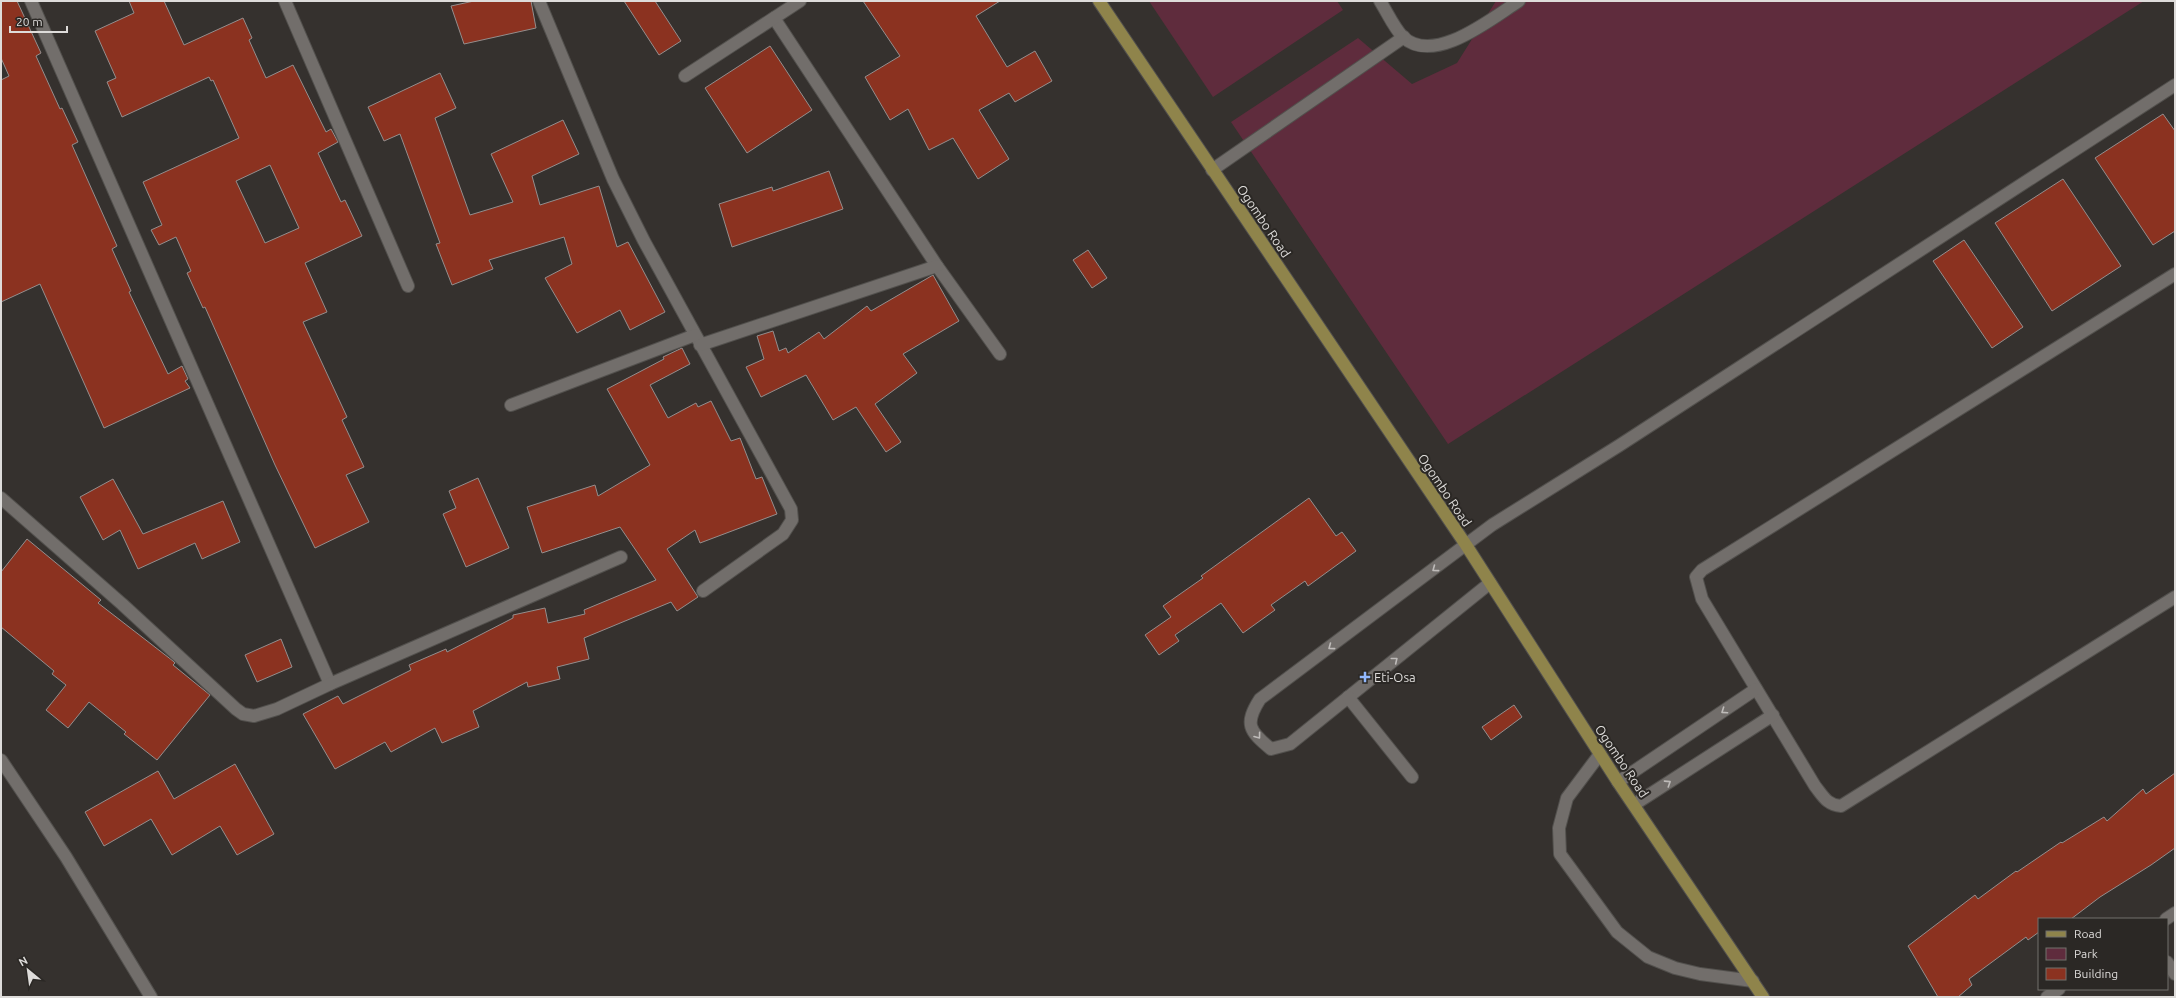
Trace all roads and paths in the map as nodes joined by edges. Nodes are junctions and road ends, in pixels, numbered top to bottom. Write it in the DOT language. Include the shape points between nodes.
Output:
graph roads {
  1 [pos="31,1"];
  2 [pos="285,1"];
  3 [pos="539,1"];
  4 [pos="800,1"];
  5 [pos="1099,1"];
  6 [pos="1380,1"];
  7 [pos="1519,1"];
  8 [pos="774,18"];
  9 [pos="1404,37"];
  10 [pos="685,76"];
  11 [pos="2175,85"];
  12 [pos="1212,170"];
  13 [pos="937,266"];
  14 [pos="2175,274"];
  15 [pos="408,286"];
  16 [pos="698,340"];
  17 [pos="1000,354"];
  18 [pos="511,405"];
  19 [pos="1,498"];
  20 [pos="1466,545"];
  21 [pos="621,557"];
  22 [pos="1490,583"];
  23 [pos="703,591"];
  24 [pos="2175,597"];
  25 [pos="330,684"];
  26 [pos="1756,689"];
  27 [pos="1348,697"];
  28 [pos="1773,715"];
  29 [pos="1600,754"];
  30 [pos="1,760"];
  31 [pos="1412,777"];
  32 [pos="1618,782"];
  33 [pos="1635,804"];
  34 [pos="2168,964"];
  35 [pos="2175,974"];
  36 [pos="1753,981"];
  37 [pos="2058,990"];
  38 [pos="151,997"];
  39 [pos="1763,997"];
  40 [pos="2047,997"];
  1 -- 25 [label="street"];
  2 -- 15 [label="street"];
  3 -- 16 [label="street" via="614,179"];
  4 -- 8 [label="street"];
  5 -- 12 [label="main road, Ogombo Road"];
  6 -- 9 [label="street"];
  7 -- 9 [label="street" via="1471,32 1450,42 1430,47 1419,46"];
  8 -- 10 [label="street"];
  8 -- 13 [label="street"];
  9 -- 12 [label="street"];
  11 -- 20 [label="street" via="1492,525"];
  12 -- 20 [label="main road, Ogombo Road"];
  13 -- 16 [label="street"];
  13 -- 17 [label="street"];
  14 -- 26 [label="street" via="1702,570 1696,577 1702,599"];
  16 -- 18 [label="street"];
  16 -- 23 [label="street" via="785,497 792,515 789,527 783,534"];
  19 -- 25 [label="street" via="243,714 254,716 276,710"];
  20 -- 22 [label="main road, Ogombo Road"];
  20 -- 27 [label="street, one-way" via="1260,699 1250,714 1250,724 1271,749 1290,744"];
  21 -- 25 [label="street"];
  27 -- 22 [label="street, one-way"];
  22 -- 29 [label="main road, Ogombo Road"];
  24 -- 28 [label="street" via="1841,806 1832,806 1826,801"];
  26 -- 28 [label="street"];
  26 -- 32 [label="street, one-way"];
  27 -- 31 [label="street"];
  33 -- 28 [label="street, one-way"];
  29 -- 32 [label="main road, Ogombo Road"];
  29 -- 36 [label="street" via="1567,798 1559,828 1560,854 1617,932 1648,958 1700,974"];
  30 -- 38 [label="street" via="66,857"];
  32 -- 33 [label="main road, Ogombo Road"];
  33 -- 36 [label="main road, Ogombo Road"];
  34 -- 35 [label="street"];
  36 -- 39 [label="main road, Ogombo Road"];
  37 -- 40 [label="street"];
}
